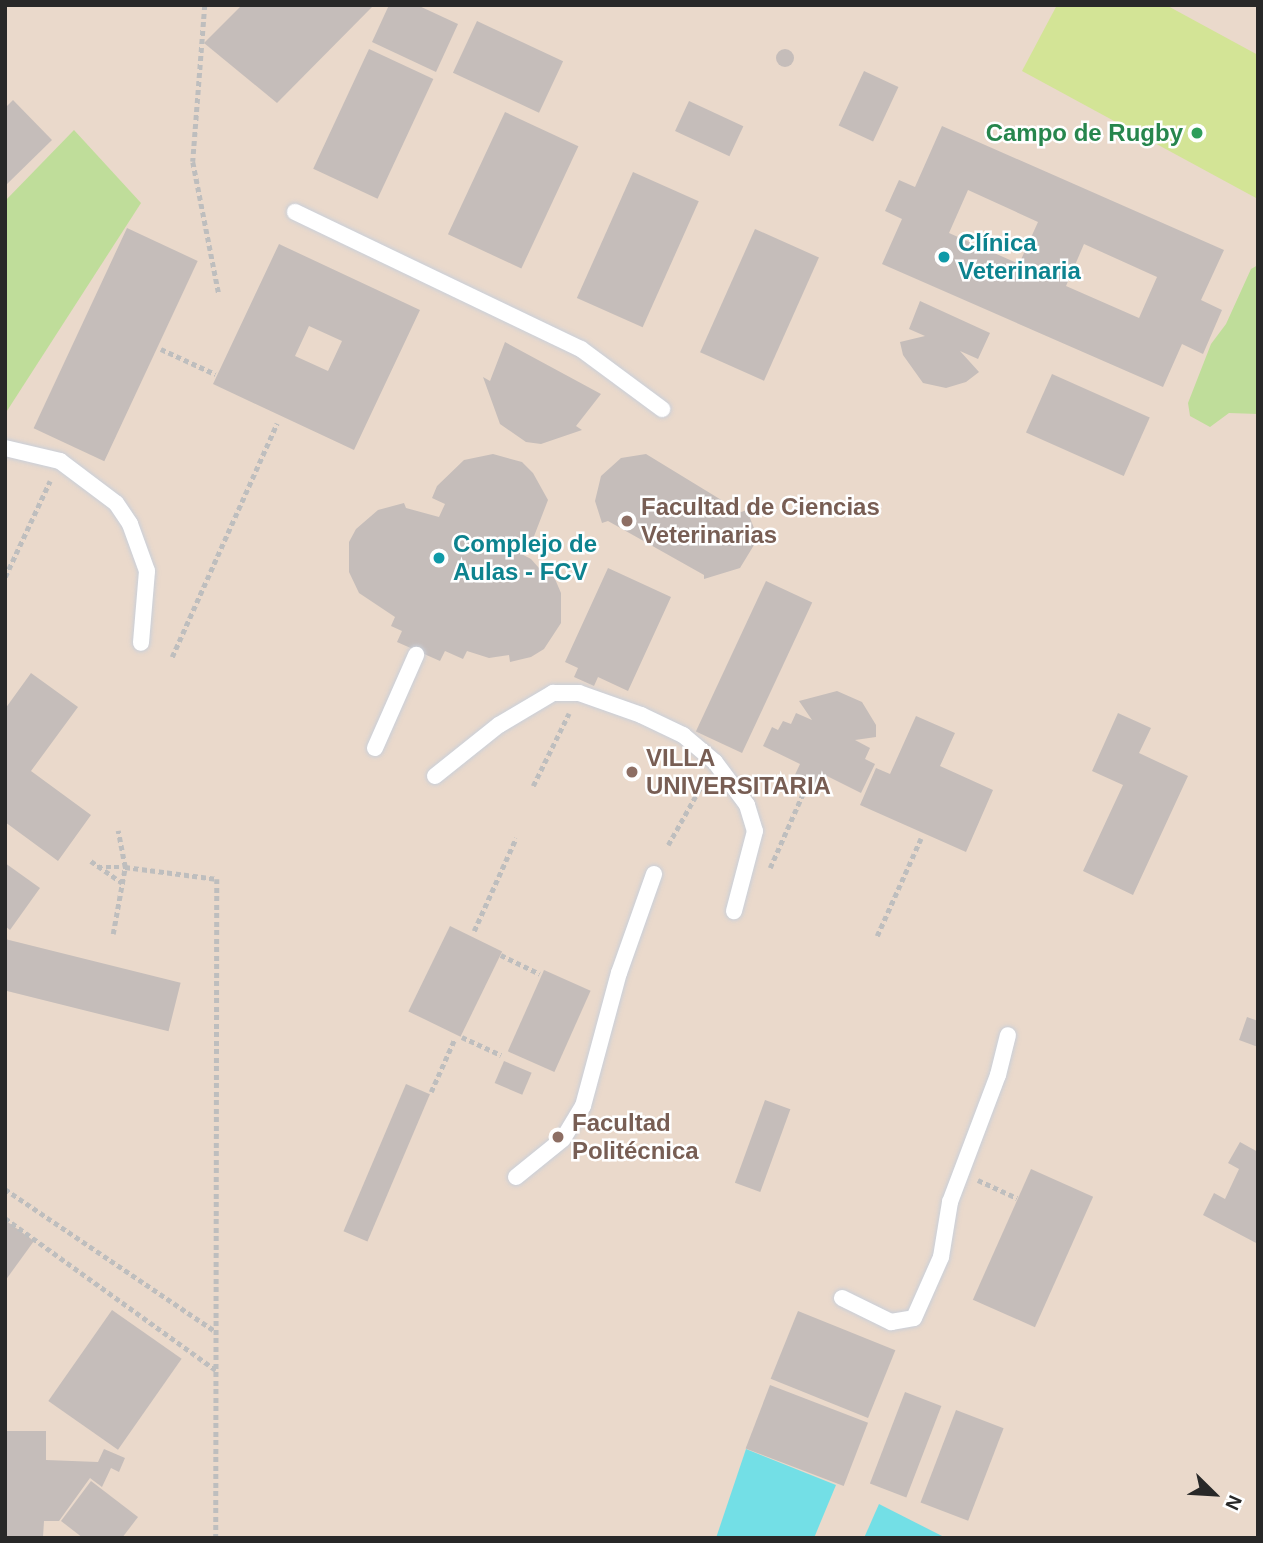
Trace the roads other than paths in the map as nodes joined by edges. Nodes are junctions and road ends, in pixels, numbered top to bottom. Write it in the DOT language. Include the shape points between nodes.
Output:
graph roads {
  1 [pos="295,212"];
  2 [pos="662,409"];
  3 [pos="5,448"];
  4 [pos="141,643"];
  5 [pos="416,655"];
  6 [pos="375,748"];
  7 [pos="435,776"];
  8 [pos="654,874"];
  9 [pos="734,911"];
  10 [pos="1008,1035"];
  11 [pos="516,1177"];
  12 [pos="842,1298"];
  1 -- 2 [label="lane" via="581,349"];
  3 -- 4 [label="lane" via="60,461 116,503 130,524 147,571"];
  5 -- 6 [label="lane"];
  7 -- 9 [label="lane" via="524,709 553,693 579,693 683,735 715,762 747,805 755,831"];
  8 -- 11 [label="lane" via="619,973 583,1106 563,1139"];
  10 -- 12 [label="lane" via="998,1075 950,1202 937,1268 914,1318 891,1322"];
}
